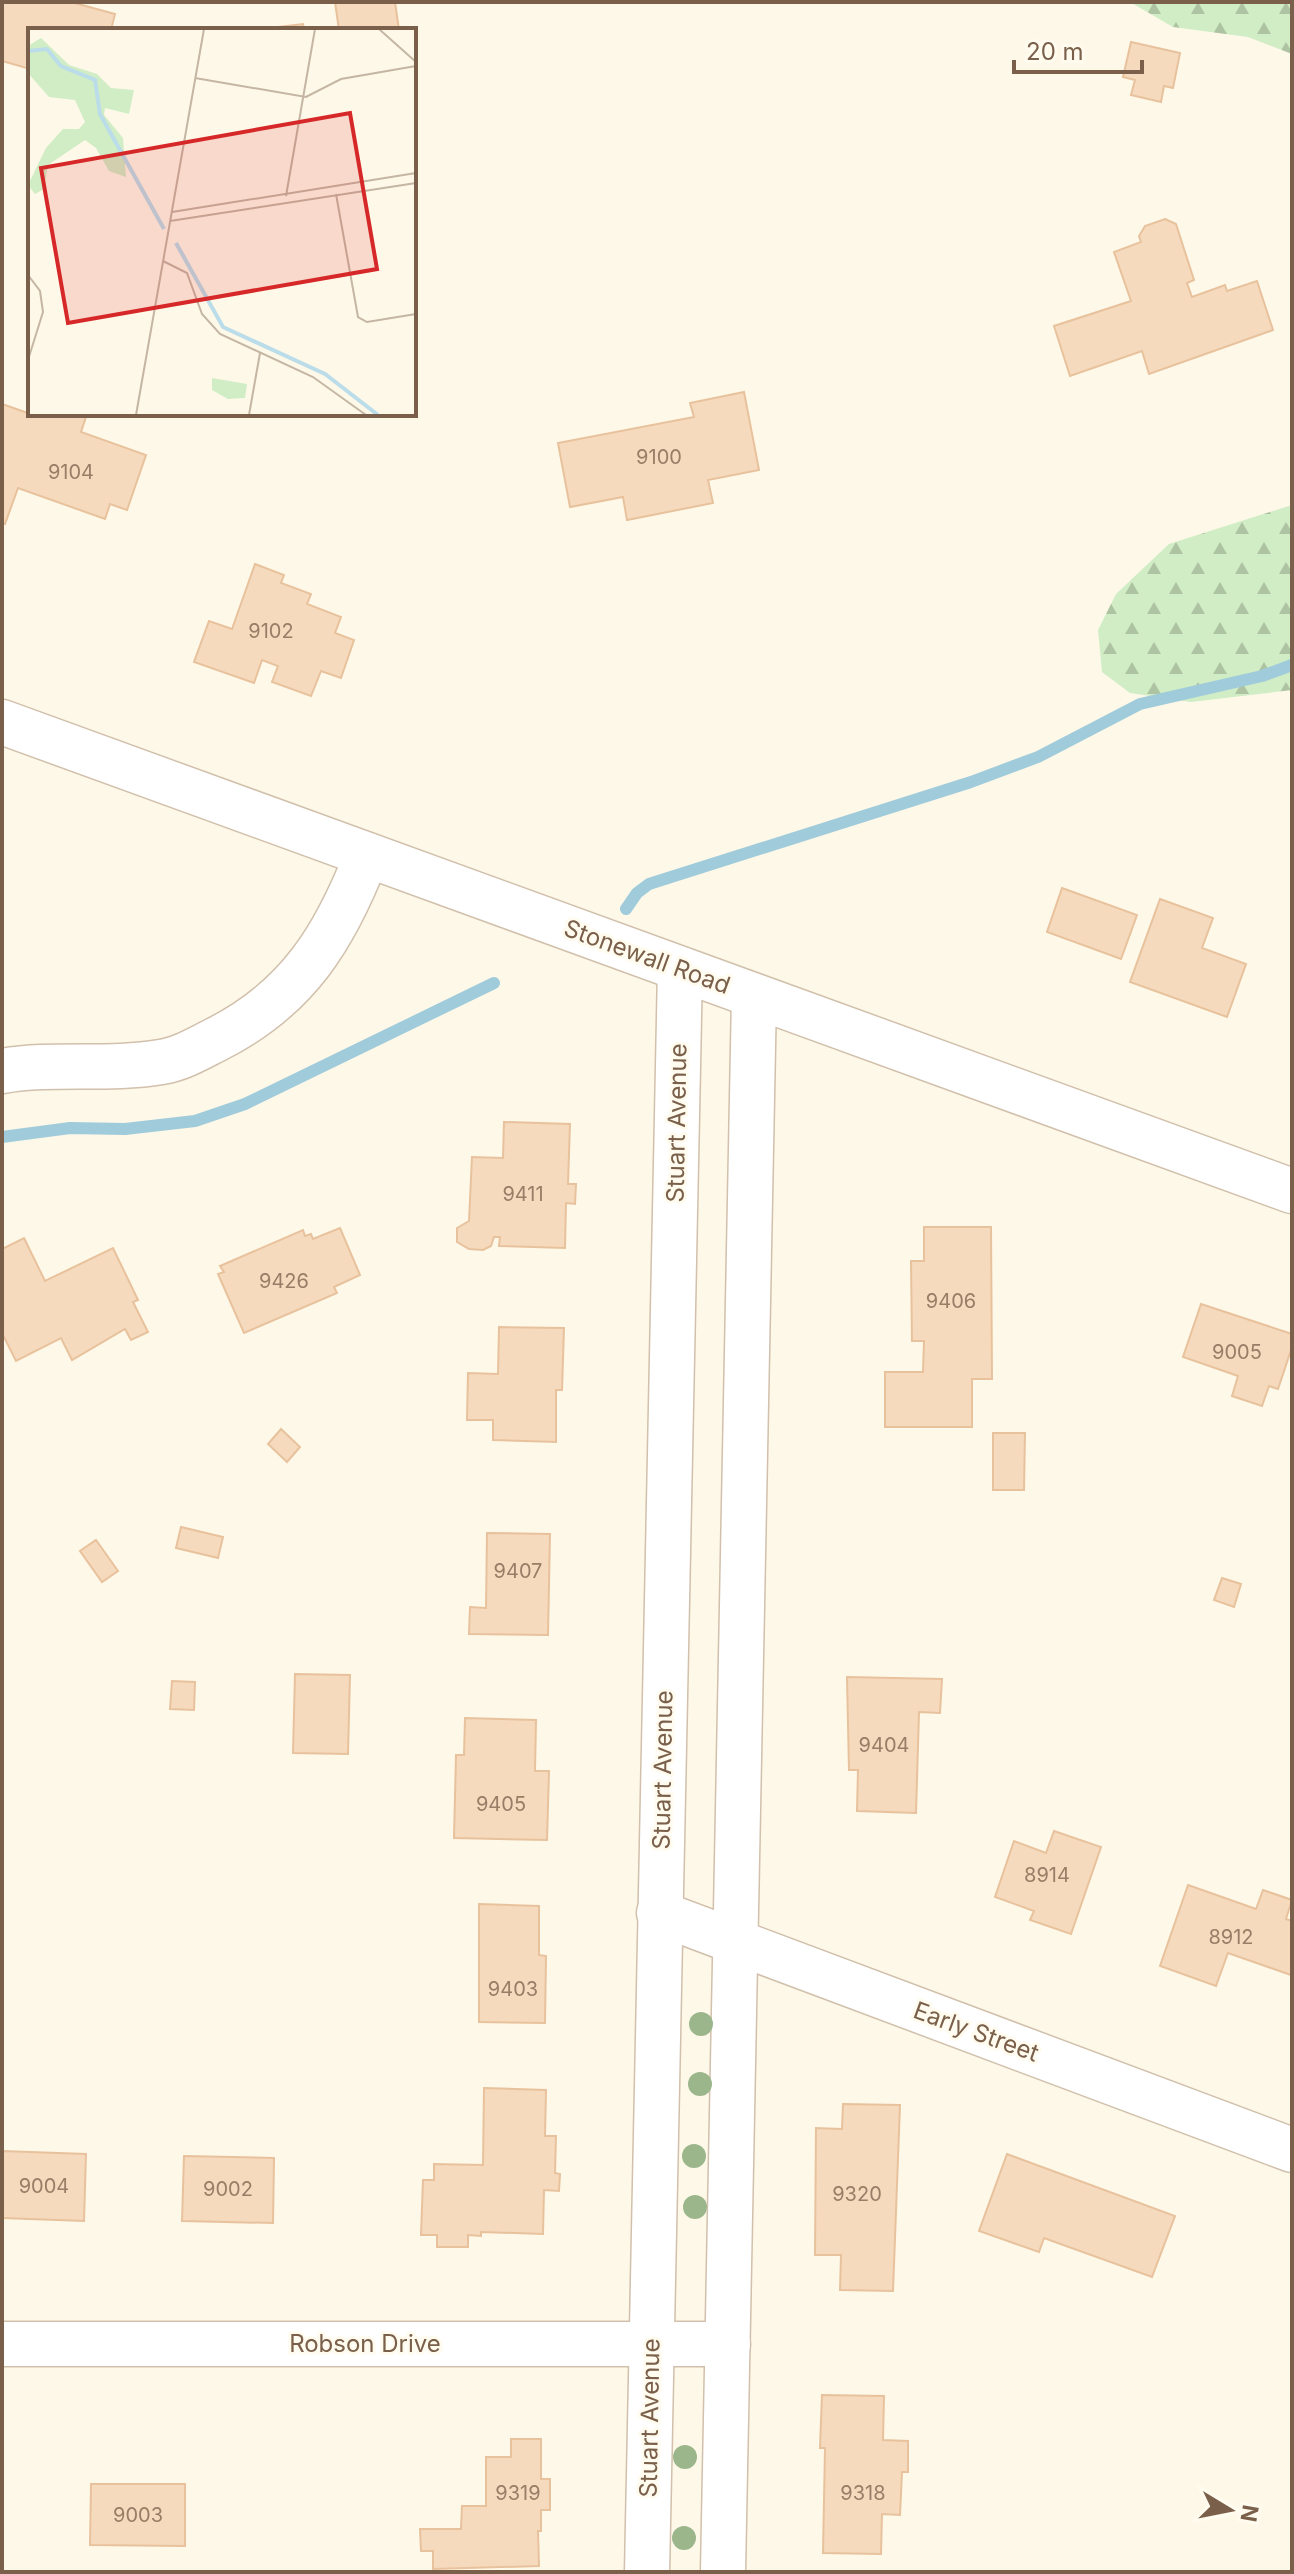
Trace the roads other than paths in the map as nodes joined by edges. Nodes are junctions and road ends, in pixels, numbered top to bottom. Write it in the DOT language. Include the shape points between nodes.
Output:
graph roads {
  1 [pos="2,722"];
  2 [pos="367,855"];
  3 [pos="680,969"];
  4 [pos="754,996"];
  5 [pos="2,1071"];
  6 [pos="1292,1191"];
  7 [pos="659,1913"];
  8 [pos="735,1942"];
  9 [pos="1292,2150"];
  10 [pos="2,2344"];
  11 [pos="651,2344"];
  12 [pos="728,2344"];
  13 [pos="647,2572"];
  14 [pos="723,2572"];
  1 -- 2 [label="street, Stonewall Road"];
  2 -- 3 [label="street, Stonewall Road"];
  2 -- 5 [label="street" via="343,915 320,953 284,994 235,1030 163,1062"];
  3 -- 4 [label="street, Stonewall Road"];
  3 -- 7 [label="street, Stuart Avenue"];
  4 -- 6 [label="street, Stonewall Road"];
  4 -- 8 [label="street"];
  7 -- 8 [label="street, Early Street"];
  7 -- 11 [label="street, Stuart Avenue"];
  8 -- 9 [label="street, Early Street"];
  8 -- 12 [label="street"];
  10 -- 11 [label="street, Robson Drive"];
  11 -- 12 [label="street, Robson Drive"];
  11 -- 13 [label="street, Stuart Avenue"];
  12 -- 14 [label="street"];
}
